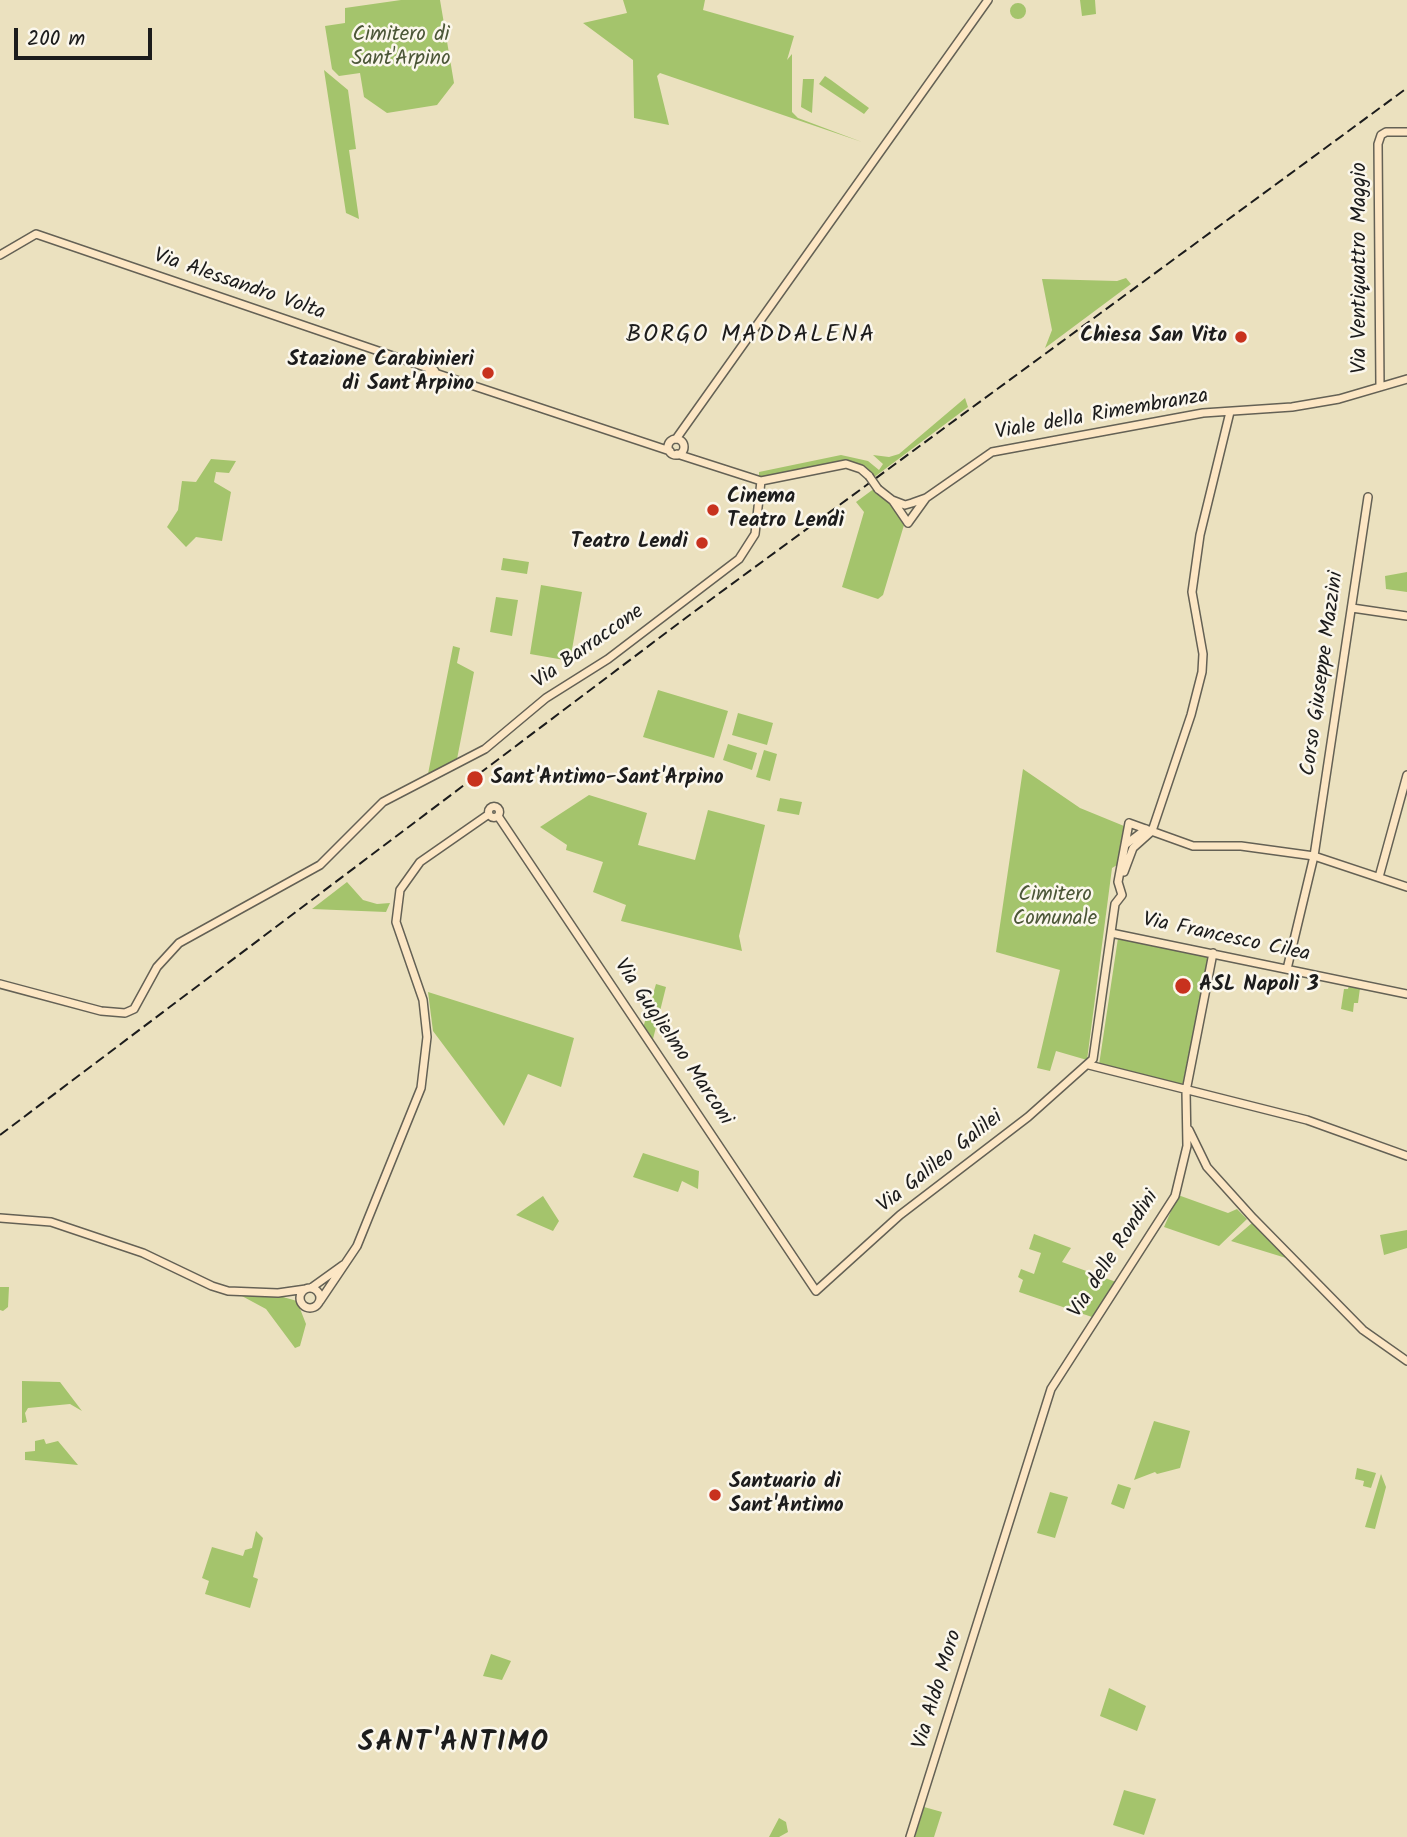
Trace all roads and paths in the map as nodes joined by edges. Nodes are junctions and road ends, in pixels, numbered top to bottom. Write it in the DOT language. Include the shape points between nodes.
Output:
graph roads {
  1 [pos="988,0"];
  2 [pos="1407,132"];
  3 [pos="0,254"];
  4 [pos="1407,379"];
  5 [pos="1380,387"];
  6 [pos="1230,412"];
  7 [pos="676,446"];
  8 [pos="761,481"];
  9 [pos="926,498"];
  10 [pos="1368,498"];
  11 [pos="892,500"];
  12 [pos="910,504"];
  13 [pos="908,523"];
  14 [pos="1352,608"];
  15 [pos="1407,615"];
  16 [pos="1407,775"];
  17 [pos="1129,822"];
  18 [pos="1149,830"];
  19 [pos="1136,840"];
  20 [pos="1124,847"];
  21 [pos="1314,856"];
  22 [pos="1379,877"];
  23 [pos="1407,887"];
  24 [pos="1113,933"];
  25 [pos="1213,953"];
  26 [pos="1287,969"];
  27 [pos="0,984"];
  28 [pos="1407,994"];
  29 [pos="1092,1066"];
  30 [pos="1186,1091"];
  31 [pos="1187,1127"];
  32 [pos="1407,1156"];
  33 [pos="0,1218"];
  34 [pos="348,1260"];
  35 [pos="308,1289"];
  36 [pos="816,1291"];
  37 [pos="278,1293"];
  38 [pos="301,1301"];
  39 [pos="320,1301"];
  40 [pos="1407,1361"];
  41 [pos="979,1622"];
  42 [pos="910,1837"];
  1 -- 7 [label="street" via="691,418"];
  2 -- 5 [label="street, Via Ventiquattro Maggio" via="1386,132 1378,144"];
  3 -- 7 [label="street, Via Alessandro Volta" via="36,234 647,442"];
  4 -- 5 [label="street, Viale della Rimembranza"];
  5 -- 6 [label="street, Viale della Rimembranza" via="1304,405"];
  6 -- 9 [label="street, Viale della Rimembranza" via="992,452"];
  6 -- 18 [label="street" via="1211,484 1192,592 1202,673"];
  7 -- 8 [label="street, Via Alessandro Volta" via="694,459"];
  8 -- 11 [label="street, bridge" via="846,464 861,469"];
  8 -- 27 [label="street, Via Barraccone" via="755,534 743,556 608,659 545,698 485,749 383,802 320,865 179,943 157,967 134,1009 101,1011"];
  9 -- 12 [label="street, Viale della Rimembranza"];
  9 -- 13 [label="street"];
  10 -- 14 [label="street, Corso Giuseppe Mazzini"];
  11 -- 12 [label="street"];
  11 -- 13 [label="street"];
  12 -- 13 [label="street"];
  14 -- 15 [label="street"];
  14 -- 21 [label="street, Corso Giuseppe Mazzini"];
  16 -- 22 [label="street"];
  17 -- 18 [label="street"];
  17 -- 19 [label="street"];
  17 -- 20 [label="street"];
  18 -- 19 [label="street"];
  18 -- 21 [label="street" via="1192,846 1241,845"];
  19 -- 20 [label="street"];
  19 -- 24 [label="street" via="1125,867 1122,882 1126,895"];
  20 -- 24 [label="street" via="1118,882 1122,895 1115,904"];
  21 -- 22 [label="street"];
  21 -- 26 [label="street, Corso Giuseppe Mazzini"];
  22 -- 23 [label="street"];
  24 -- 25 [label="street, Via Francesco Cilea"];
  24 -- 29 [label="street"];
  25 -- 26 [label="street, Via Francesco Cilea"];
  25 -- 30 [label="street, Via delle Rondini"];
  26 -- 28 [label="street, Via Francesco Cilea"];
  29 -- 30 [label="street"];
  29 -- 36 [label="street, Via Galileo Galilei" via="900,1215"];
  30 -- 31 [label="street, Via delle Rondini"];
  30 -- 32 [label="street" via="1307,1120"];
  31 -- 40 [label="street" via="1207,1167 1253,1218 1363,1330"];
  31 -- 41 [label="street, Via delle Rondini" via="1187,1146 1170,1206 1051,1389"];
  33 -- 37 [label="street" via="51,1222 143,1253 229,1291"];
  34 -- 35 [label="street"];
  34 -- 36 [label="street, Via Guglielmo Marconi" via="414,1108 424,1068 423,1000 396,922 400,890 420,862 489,814 498,816"];
  34 -- 39 [label="street"];
  35 -- 37 [label="street"];
  35 -- 38 [label="street"];
  35 -- 39 [label="street" via="318,1292"];
  37 -- 38 [label="street"];
  38 -- 39 [label="street" via="309,1308"];
  41 -- 42 [label="street, Via Aldo Moro"];
}
